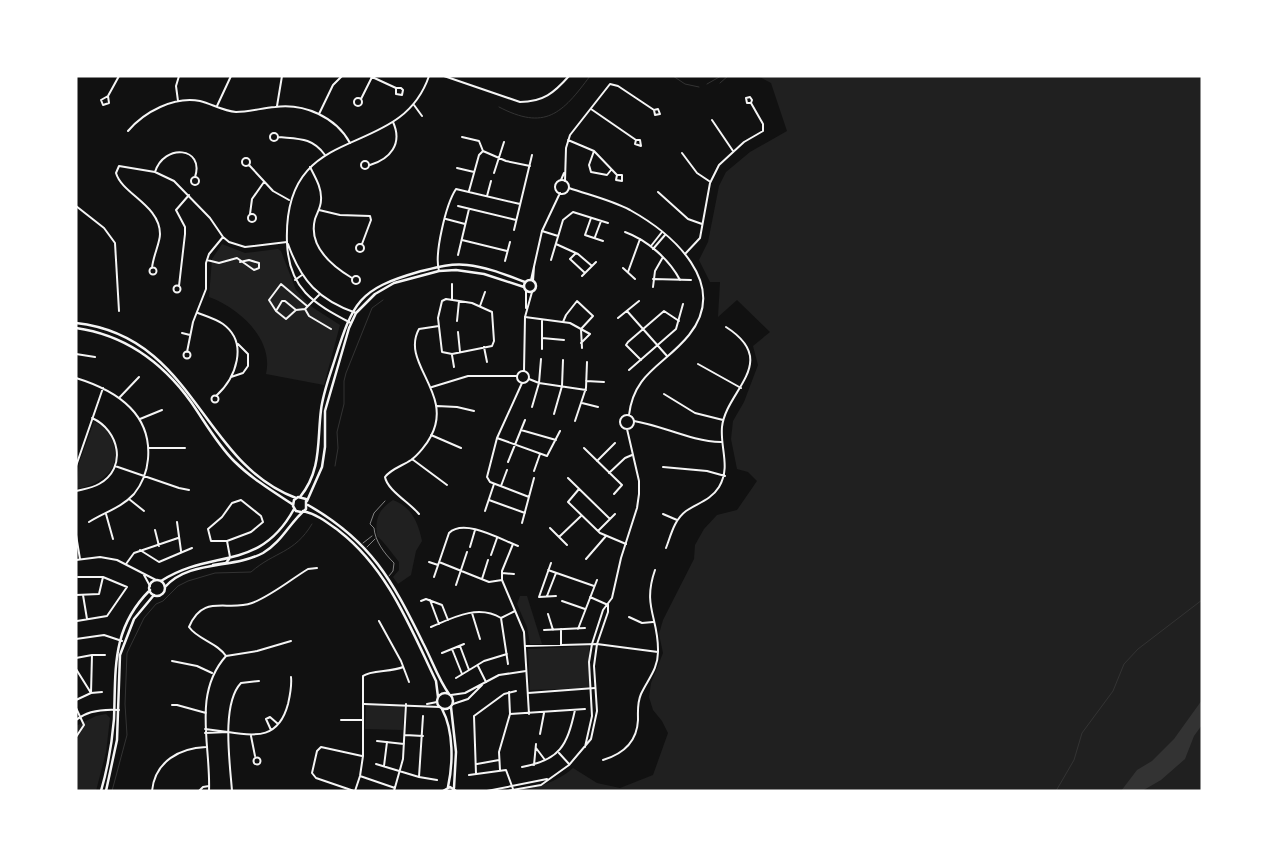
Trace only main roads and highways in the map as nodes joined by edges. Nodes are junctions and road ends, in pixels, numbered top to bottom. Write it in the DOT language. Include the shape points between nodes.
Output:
graph roads {
  1 [pos="525,282"];
  2 [pos="524,287"];
  3 [pos="76,323"];
  4 [pos="76,328"];
  5 [pos="300,497"];
  6 [pos="296,498"];
  7 [pos="307,503"];
  8 [pos="292,504"];
  9 [pos="294,509"];
  10 [pos="302,512"];
  11 [pos="229,559"];
  12 [pos="205,567"];
  13 [pos="161,581"];
  14 [pos="165,587"];
  15 [pos="150,588"];
  16 [pos="154,595"];
  17 [pos="450,695"];
  18 [pos="438,697"];
  19 [pos="452,706"];
  20 [pos="441,708"];
  21 [pos="448,787"];
  22 [pos="455,790"];
  23 [pos="100,791"];
  24 [pos="106,791"];
  25 [pos="443,791"];
  1 -- 2 [label="main road"];
  1 -- 2 [label="main road" via="532,280 536,286 532,292"];
  1 -- 5 [label="main road" via="481,267 457,264 383,284 365,297 347,320 322,404 317,464"];
  2 -- 7 [label="main road" via="468,270 439,272 386,287 375,294 352,323 325,411 322,467"];
  3 -- 6 [label="main road" via="110,331 164,364 238,457 269,484"];
  4 -- 8 [label="main road" via="116,338 148,356 178,385 233,460 251,477"];
  5 -- 6 [label="main road"];
  5 -- 7 [label="main road"];
  6 -- 8 [label="main road"];
  7 -- 10 [label="main road"];
  7 -- 17 [label="main road" via="362,544 389,576"];
  8 -- 9 [label="main road"];
  9 -- 10 [label="main road"];
  9 -- 11 [label="main road" via="281,530 266,544"];
  10 -- 12 [label="main road" via="285,534 263,553 237,563"];
  10 -- 18 [label="main road" via="316,516 347,537 383,576 436,682"];
  11 -- 12 [label="main road"];
  11 -- 13 [label="main road" via="196,564"];
  12 -- 14 [label="main road" via="179,576"];
  13 -- 14 [label="main road"];
  13 -- 15 [label="main road" via="156,580"];
  14 -- 16 [label="main road" via="161,595"];
  15 -- 16 [label="main road"];
  15 -- 23 [label="main road" via="130,614 119,640 111,750"];
  16 -- 24 [label="main road" via="134,619 124,642 119,668 115,755"];
  17 -- 18 [label="main road"];
  17 -- 19 [label="main road"];
  18 -- 20 [label="main road"];
  19 -- 20 [label="main road"];
  19 -- 22 [label="main road"];
  20 -- 21 [label="main road" via="448,726 451,750"];
  21 -- 22 [label="main road"];
  21 -- 25 [label="main road"];
}
